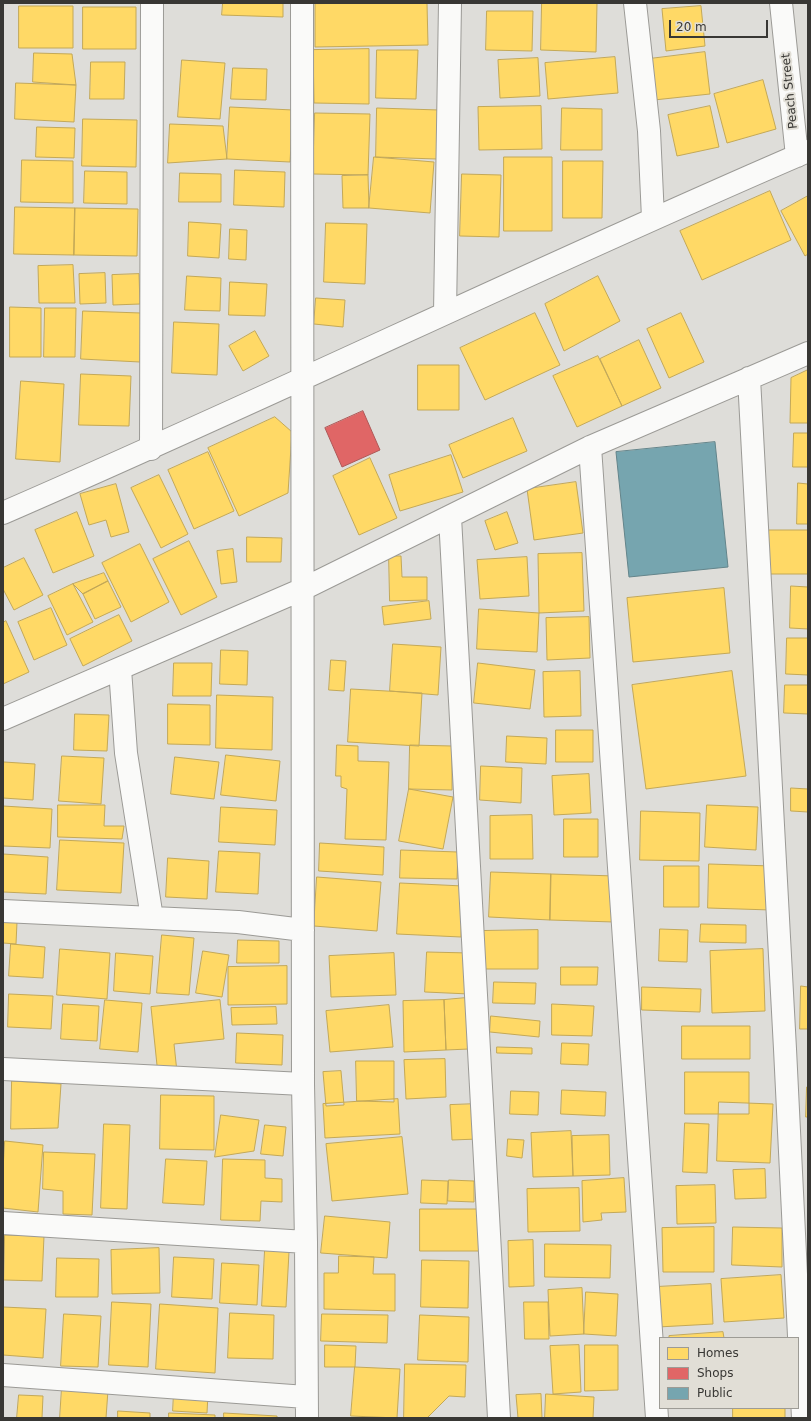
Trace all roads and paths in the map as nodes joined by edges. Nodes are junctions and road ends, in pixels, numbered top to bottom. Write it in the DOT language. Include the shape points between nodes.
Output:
graph roads {
  1 [pos="152,3"];
  2 [pos="302,3"];
  3 [pos="450,3"];
  4 [pos="634,3"];
  5 [pos="781,3"];
  6 [pos="802,154"];
  7 [pos="653,218"];
  8 [pos="445,313"];
  9 [pos="808,353"];
  10 [pos="303,378"];
  11 [pos="749,378"];
  12 [pos="590,447"];
  13 [pos="151,449"];
  14 [pos="3,513"];
  15 [pos="450,517"];
  16 [pos="303,589"];
  17 [pos="120,669"];
  18 [pos="3,720"];
  19 [pos="3,911"];
  20 [pos="152,918"];
  21 [pos="303,930"];
  22 [pos="3,1069"];
  23 [pos="302,1084"];
  24 [pos="3,1223"];
  25 [pos="306,1242"];
  26 [pos="798,1337"];
  27 [pos="799,1354"];
  28 [pos="3,1375"];
  29 [pos="307,1408"];
  30 [pos="498,1418"];
  31 [pos="657,1418"];
  32 [pos="802,1418"];
  1 -- 13 [label="street"];
  2 -- 10 [label="street"];
  3 -- 8 [label="street"];
  4 -- 7 [label="street" via="649,131"];
  5 -- 6 [label="street, Peach Street"];
  6 -- 7 [label="street"];
  7 -- 8 [label="street"];
  8 -- 10 [label="street"];
  9 -- 11 [label="street"];
  10 -- 13 [label="street"];
  10 -- 16 [label="street"];
  11 -- 12 [label="street"];
  11 -- 26 [label="street"];
  12 -- 15 [label="street"];
  12 -- 31 [label="street"];
  13 -- 14 [label="street"];
  15 -- 16 [label="street"];
  15 -- 30 [label="street"];
  16 -- 17 [label="street"];
  16 -- 21 [label="street"];
  17 -- 18 [label="street"];
  17 -- 20 [label="street" via="126,753"];
  19 -- 20 [label="street"];
  20 -- 21 [label="street" via="238,922"];
  21 -- 23 [label="street"];
  22 -- 23 [label="street"];
  23 -- 25 [label="street"];
  24 -- 25 [label="street"];
  25 -- 29 [label="street"];
  27 -- 32 [label="street"];
  28 -- 29 [label="street"];
}
